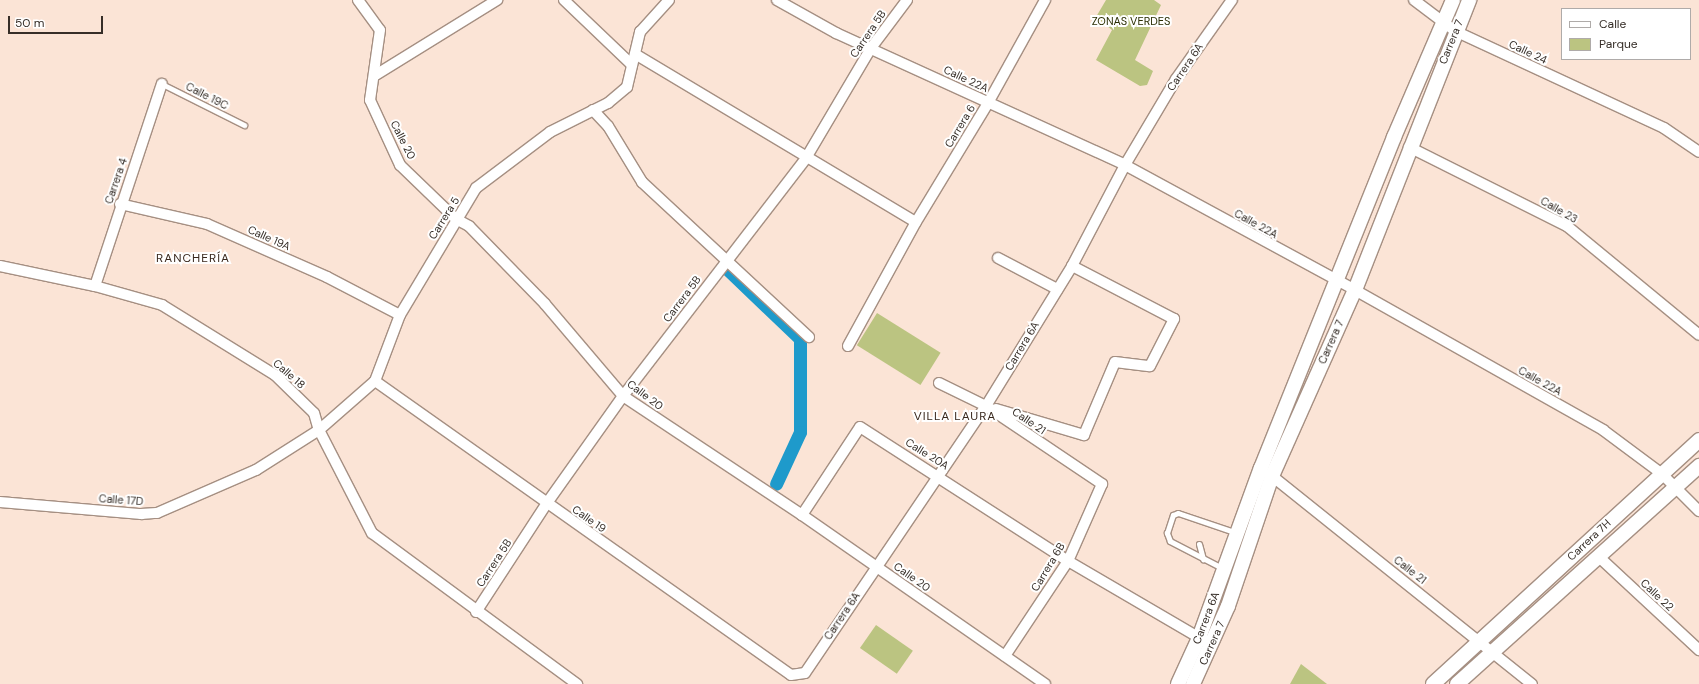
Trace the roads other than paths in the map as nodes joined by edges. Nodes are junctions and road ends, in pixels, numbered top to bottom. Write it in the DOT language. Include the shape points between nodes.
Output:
graph roads {
  1 [pos="358,0"];
  2 [pos="497,0"];
  3 [pos="564,0"];
  4 [pos="669,0"];
  5 [pos="776,0"];
  6 [pos="907,0"];
  7 [pos="1045,0"];
  8 [pos="1232,0"];
  9 [pos="1414,0"];
  10 [pos="1453,0"];
  11 [pos="1469,0"];
  12 [pos="1444,23"];
  13 [pos="1455,31"];
  14 [pos="871,48"];
  15 [pos="635,54"];
  16 [pos="632,65"];
  17 [pos="374,76"];
  18 [pos="162,84"];
  19 [pos="988,103"];
  20 [pos="593,110"];
  21 [pos="244,126"];
  22 [pos="1409,147"];
  23 [pos="1699,152"];
  24 [pos="806,158"];
  25 [pos="1125,166"];
  26 [pos="120,204"];
  27 [pos="456,220"];
  28 [pos="916,222"];
  29 [pos="998,258"];
  30 [pos="726,261"];
  31 [pos="0,266"];
  32 [pos="1072,266"];
  33 [pos="1336,282"];
  34 [pos="95,286"];
  35 [pos="1057,289"];
  36 [pos="1355,290"];
  37 [pos="400,315"];
  38 [pos="1699,335"];
  39 [pos="809,337"];
  40 [pos="848,346"];
  41 [pos="375,381"];
  42 [pos="939,383"];
  43 [pos="623,396"];
  44 [pos="986,406"];
  45 [pos="319,430"];
  46 [pos="1699,440"];
  47 [pos="1699,466"];
  48 [pos="256,470"];
  49 [pos="1661,473"];
  50 [pos="938,475"];
  51 [pos="1272,476"];
  52 [pos="1102,484"];
  53 [pos="1677,486"];
  54 [pos="0,502"];
  55 [pos="547,503"];
  56 [pos="1699,511"];
  57 [pos="802,515"];
  58 [pos="1211,524"];
  59 [pos="1205,528"];
  60 [pos="1238,533"];
  61 [pos="1199,544"];
  62 [pos="1599,557"];
  63 [pos="1203,558"];
  64 [pos="1068,561"];
  65 [pos="876,566"];
  66 [pos="1225,569"];
  67 [pos="476,612"];
  68 [pos="1199,638"];
  69 [pos="1481,641"];
  70 [pos="1212,644"];
  71 [pos="1699,650"];
  72 [pos="1494,652"];
  73 [pos="1005,656"];
  74 [pos="791,675"];
  75 [pos="577,684"];
  76 [pos="1045,684"];
  77 [pos="1178,684"];
  78 [pos="1193,684"];
  79 [pos="1432,684"];
  80 [pos="1457,684"];
  81 [pos="1532,684"];
  1 -- 17 [label="street, Calle 20" via="380,30"];
  2 -- 17 [label="street"];
  3 -- 16 [label="street"];
  4 -- 15 [label="street, Carrera 5" via="640,32"];
  5 -- 14 [label="street, Calle 22A" via="836,33"];
  6 -- 14 [label="street, Carrera 5B"];
  7 -- 19 [label="street, Carrera 6"];
  8 -- 25 [label="street, Carrera 6A" via="1176,79"];
  9 -- 12 [label="street, Calle 24"];
  10 -- 12 [label="main road, Carrera 7"];
  11 -- 13 [label="main road, Carrera 7"];
  12 -- 13 [label="street, Calle 24"];
  12 -- 33 [label="main road, Carrera 7" via="1394,137"];
  13 -- 22 [label="main road, Carrera 7"];
  13 -- 23 [label="street, Calle 24" via="1664,128"];
  14 -- 19 [label="street, Calle 22A"];
  14 -- 24 [label="street, Carrera 5B"];
  15 -- 16 [label="street, Carrera 5"];
  15 -- 24 [label="street"];
  16 -- 20 [label="street, Carrera 5" via="626,87 608,103"];
  17 -- 27 [label="street, Calle 20" via="370,100 400,165"];
  18 -- 21 [label="lane, Calle 19C"];
  18 -- 26 [label="street, Carrera 4"];
  19 -- 25 [label="street, Calle 22A"];
  19 -- 28 [label="street, Carrera 6"];
  20 -- 27 [label="street, Carrera 5" via="550,132 476,188"];
  20 -- 30 [label="street" via="608,126 642,182"];
  22 -- 36 [label="main road, Carrera 7"];
  22 -- 38 [label="street, Calle 23" via="1567,226"];
  24 -- 28 [label="street"];
  24 -- 30 [label="street, Carrera 5B"];
  25 -- 32 [label="street, Carrera 6A"];
  25 -- 33 [label="street, Calle 22A"];
  26 -- 34 [label="street, Carrera 4"];
  26 -- 37 [label="street, Calle 19A" via="207,224 327,277"];
  27 -- 37 [label="street, Carrera 5"];
  27 -- 43 [label="street, Calle 20" via="469,226 545,304"];
  28 -- 40 [label="street, Carrera 6"];
  29 -- 35 [label="street"];
  30 -- 39 [label="street"];
  30 -- 43 [label="street, Carrera 5B"];
  31 -- 34 [label="street, Calle 18"];
  32 -- 35 [label="street, Carrera 6A"];
  32 -- 44 [label="street" via="1174,319 1150,366 1114,362 1084,435"];
  33 -- 36 [label="street, Calle 22A"];
  33 -- 60 [label="main road, Carrera 6A" via="1261,468"];
  34 -- 45 [label="street, Calle 18" via="162,305 275,374 314,413"];
  35 -- 44 [label="street, Carrera 6A"];
  36 -- 49 [label="street, Calle 22A" via="1603,430"];
  36 -- 51 [label="main road, Carrera 7"];
  37 -- 41 [label="street, Carrera 5"];
  41 -- 45 [label="street, Carrera 5"];
  41 -- 55 [label="street, Calle 19"];
  42 -- 44 [label="street, Calle 21"];
  43 -- 55 [label="street, Carrera 5B"];
  43 -- 57 [label="street, Calle 20"];
  44 -- 50 [label="street, Carrera 6A"];
  44 -- 52 [label="street, Calle 21"];
  45 -- 48 [label="street, Carrera 5"];
  45 -- 67 [label="street, Calle 18" via="372,533"];
  46 -- 49 [label="main road, Carrera 7H"];
  47 -- 53 [label="main road, Carrera 7H"];
  48 -- 54 [label="street, Calle 17D" via="157,513 141,514"];
  49 -- 53 [label="street, Calle 22A"];
  49 -- 69 [label="main road, Carrera 7H"];
  50 -- 57 [label="street, Calle 20A" via="860,427"];
  50 -- 64 [label="street, Calle 20A"];
  50 -- 65 [label="street, Carrera 6A"];
  51 -- 69 [label="street, Calle 21"];
  51 -- 70 [label="main road, Carrera 7" via="1228,606"];
  52 -- 64 [label="street, Carrera 6B"];
  53 -- 56 [label="street, Calle 22A"];
  53 -- 62 [label="main road, Carrera 7H"];
  55 -- 67 [label="street, Carrera 5B"];
  55 -- 74 [label="street, Calle 19"];
  57 -- 65 [label="street, Calle 20"];
  58 -- 59 [label="lane"];
  58 -- 60 [label="lane"];
  58 -- 63 [label="lane" via="1175,513 1167,533 1174,544"];
  60 -- 66 [label="main road, Carrera 6A"];
  61 -- 63 [label="lane"];
  62 -- 71 [label="street, Calle 22"];
  62 -- 72 [label="main road, Carrera 7H"];
  63 -- 66 [label="lane"];
  64 -- 68 [label="street, Calle 20A"];
  64 -- 73 [label="street, Carrera 6B"];
  65 -- 73 [label="street, Calle 20"];
  65 -- 74 [label="street, Carrera 6A" via="805,672"];
  66 -- 68 [label="main road, Carrera 6A"];
  67 -- 75 [label="street, Calle 18"];
  68 -- 70 [label="street, Calle 20A"];
  68 -- 77 [label="main road, Carrera 6A"];
  69 -- 72 [label="street, Calle 21"];
  69 -- 79 [label="main road"];
  70 -- 78 [label="main road, Carrera 7"];
  72 -- 80 [label="main road"];
  72 -- 81 [label="street, Calle 21"];
  73 -- 76 [label="street, Calle 20"];
}
